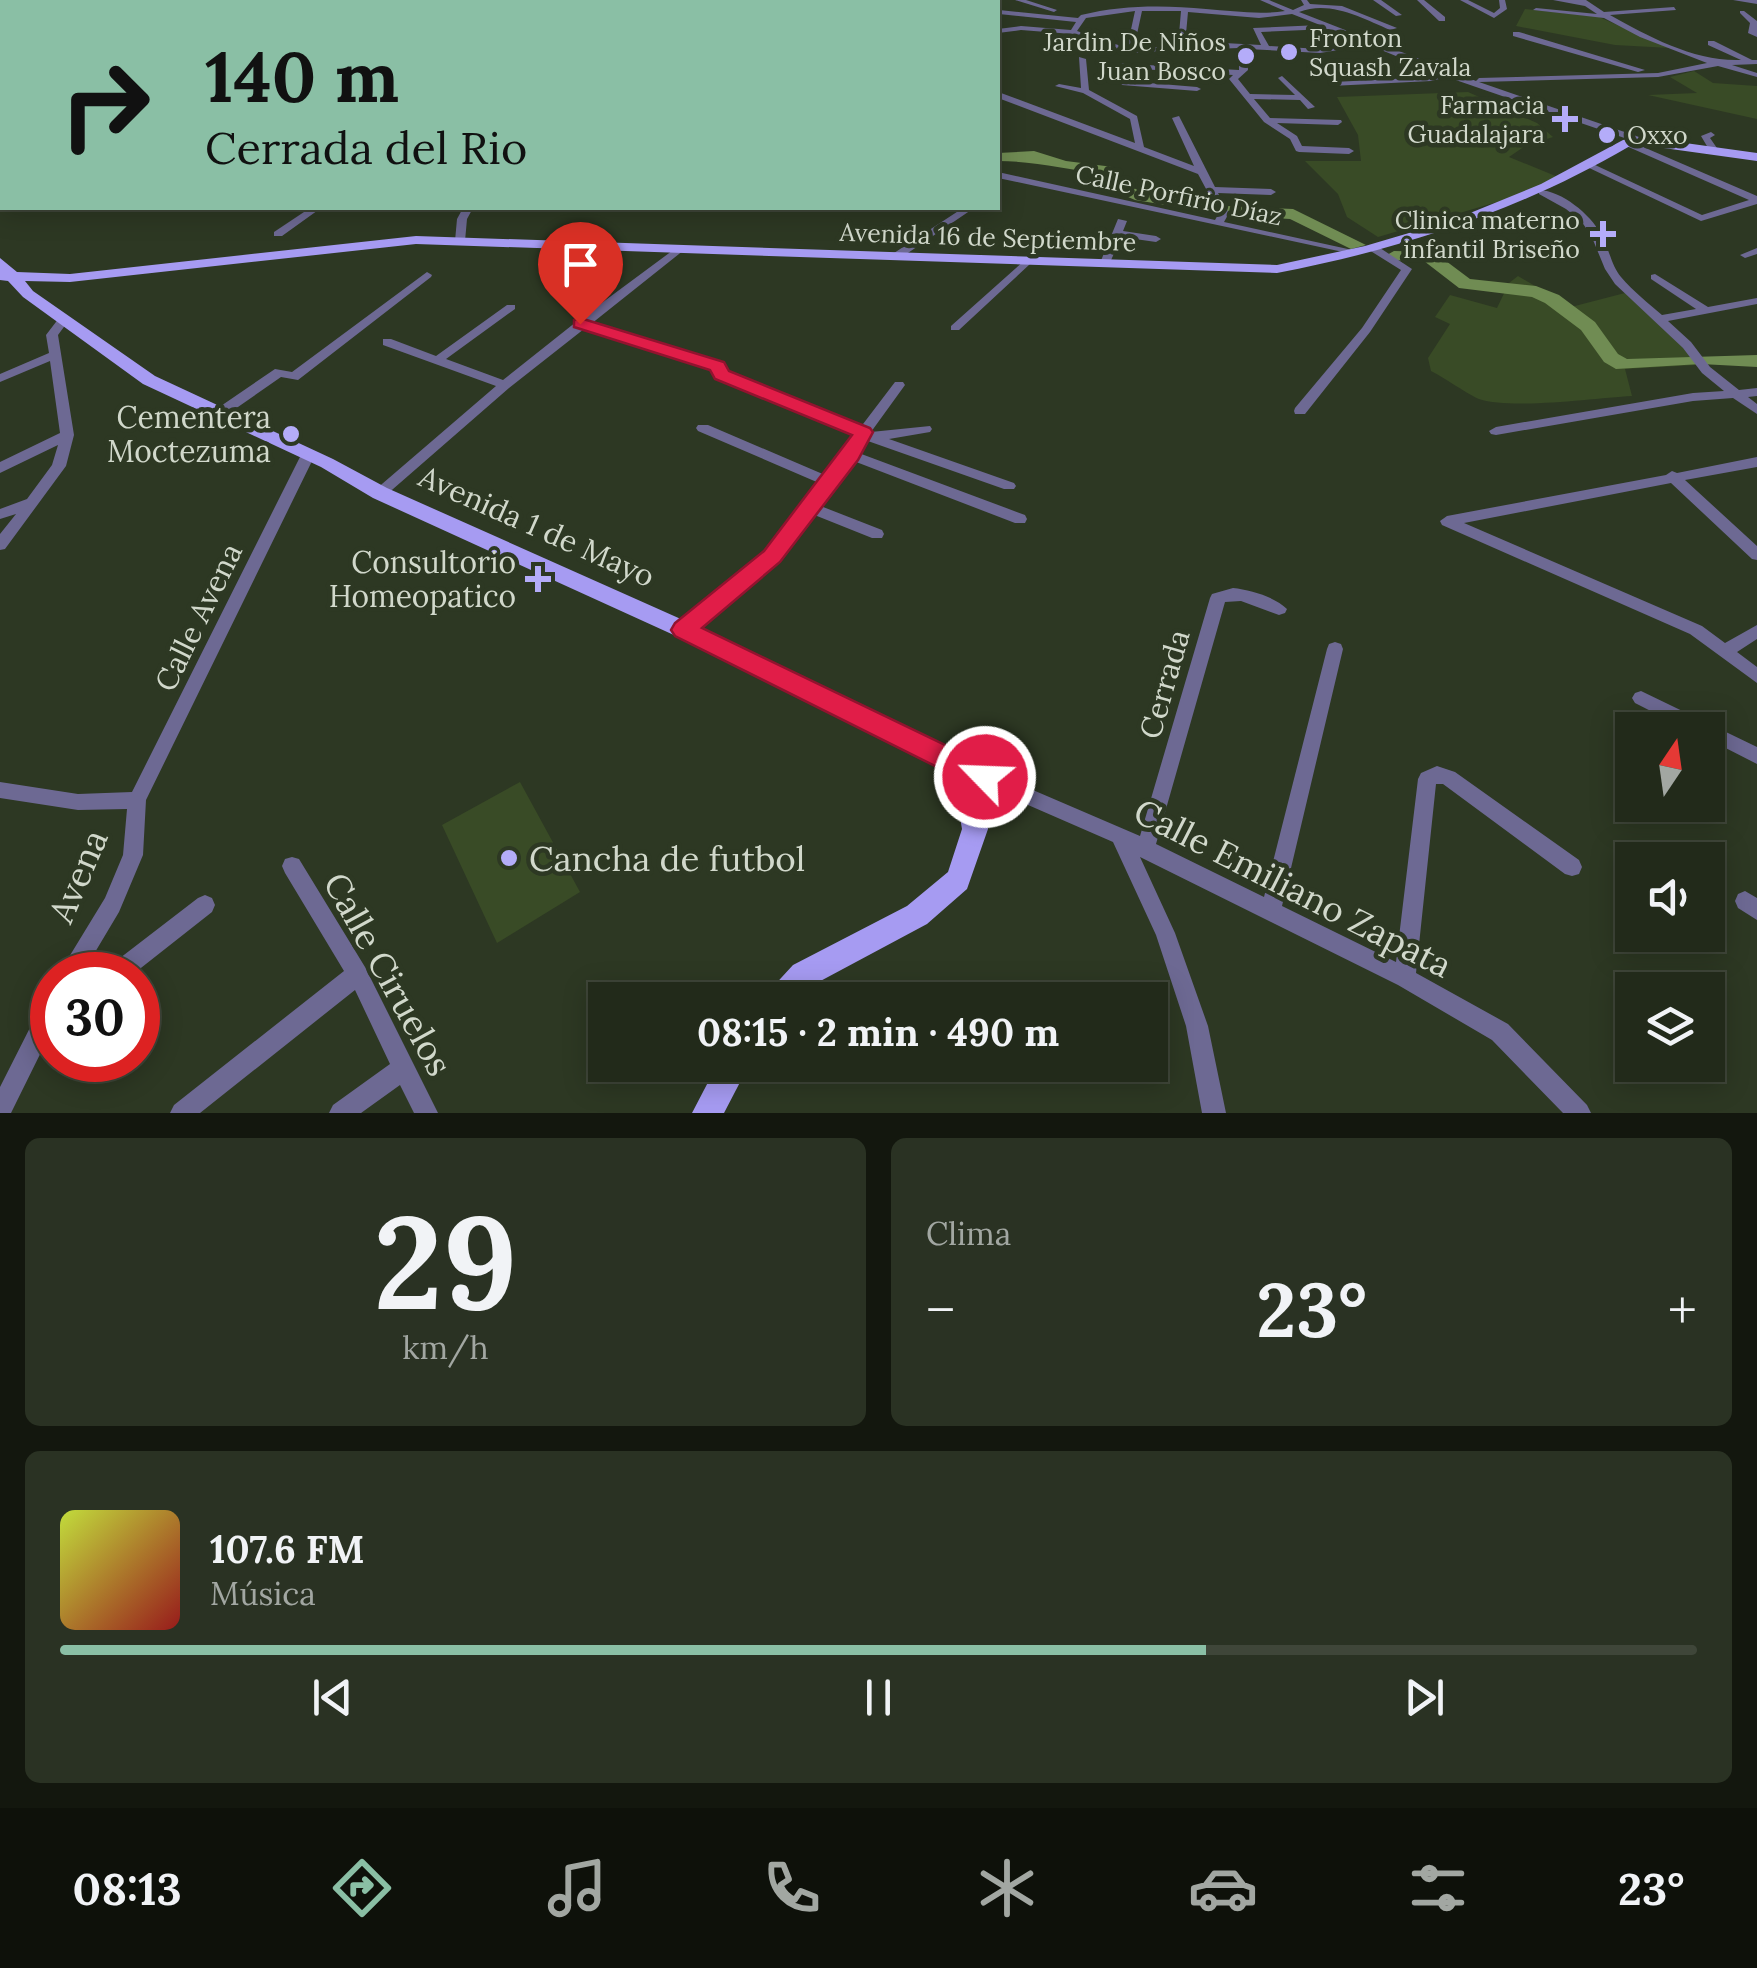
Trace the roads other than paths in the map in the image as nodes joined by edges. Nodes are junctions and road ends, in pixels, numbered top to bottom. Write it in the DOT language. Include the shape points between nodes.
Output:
graph roads {
  1 [pos="1018,0"];
  2 [pos="1263,0"];
  3 [pos="1420,0"];
  4 [pos="1462,0"];
  5 [pos="1502,0"];
  6 [pos="1556,0"];
  7 [pos="1638,0"];
  8 [pos="1736,0"];
  9 [pos="1584,2"];
  10 [pos="1306,3"];
  11 [pos="1379,3"];
  12 [pos="1112,4"];
  13 [pos="1339,4"];
  14 [pos="1756,7"];
  15 [pos="1654,8"];
  16 [pos="1674,9"];
  17 [pos="1139,10"];
  18 [pos="1185,10"];
  19 [pos="1536,10"];
  20 [pos="1000,12"];
  21 [pos="1297,12"];
  22 [pos="1742,12"];
  23 [pos="1398,15"];
  24 [pos="1600,15"];
  25 [pos="1080,18"];
  26 [pos="1442,19"];
  27 [pos="1000,21"];
  28 [pos="1332,27"];
  29 [pos="1021,28"];
  30 [pos="1394,28"];
  31 [pos="1000,31"];
  32 [pos="1073,32"];
  33 [pos="1516,34"];
  34 [pos="1757,35"];
  35 [pos="1369,43"];
  36 [pos="1711,43"];
  37 [pos="1612,45"];
  38 [pos="1243,46"];
  39 [pos="1267,48"];
  40 [pos="1130,51"];
  41 [pos="1181,51"];
  42 [pos="1082,59"];
  43 [pos="1599,60"];
  44 [pos="1754,62"];
  45 [pos="1713,64"];
  46 [pos="1110,65"];
  47 [pos="1148,68"];
  48 [pos="1240,74"];
  49 [pos="1448,74"];
  50 [pos="1658,75"];
  51 [pos="1757,76"];
  52 [pos="1282,78"];
  53 [pos="1465,80"];
  54 [pos="1124,83"];
  55 [pos="1334,84"];
  56 [pos="1059,86"];
  57 [pos="1155,88"];
  58 [pos="1198,89"];
  59 [pos="1084,91"];
  60 [pos="1000,96"];
  61 [pos="1250,96"];
  62 [pos="1302,98"];
  63 [pos="1311,108"];
  64 [pos="1176,118"];
  65 [pos="1267,120"];
  66 [pos="1338,122"];
  67 [pos="1710,135"];
  68 [pos="1642,141"];
  69 [pos="1627,144"];
  70 [pos="1140,148"];
  71 [pos="1714,151"];
  72 [pos="1349,152"];
  73 [pos="1757,157"];
  74 [pos="1590,166"];
  75 [pos="1202,172"];
  76 [pos="1000,176"];
  77 [pos="1215,190"];
  78 [pos="1271,192"];
  79 [pos="1542,192"];
  80 [pos="1757,201"];
  81 [pos="313,210"];
  82 [pos="467,210"];
  83 [pos="966,210"];
  84 [pos="1122,221"];
  85 [pos="1218,224"];
  86 [pos="278,234"];
  87 [pos="1119,234"];
  88 [pos="1156,240"];
  89 [pos="460,241"];
  90 [pos="680,248"];
  91 [pos="1372,248"];
  92 [pos="1353,253"];
  93 [pos="898,255"];
  94 [pos="0,262"];
  95 [pos="1026,262"];
  96 [pos="1105,262"];
  97 [pos="427,275"];
  98 [pos="1655,277"];
  99 [pos="7,278"];
  100 [pos="70,278"];
  101 [pos="50,279"];
  102 [pos="35,299"];
  103 [pos="1757,301"];
  104 [pos="511,307"];
  105 [pos="1705,310"];
  106 [pos="1661,318"];
  107 [pos="63,320"];
  108 [pos="580,324"];
  109 [pos="955,328"];
  110 [pos="387,342"];
  111 [pos="55,355"];
  112 [pos="436,361"];
  113 [pos="0,378"];
  114 [pos="505,385"];
  115 [pos="899,385"];
  116 [pos="1732,392"];
  117 [pos="1757,392"];
  118 [pos="1757,410"];
  119 [pos="1300,411"];
  120 [pos="220,414"];
  121 [pos="702,428"];
  122 [pos="924,429"];
  123 [pos="1496,431"];
  124 [pos="66,435"];
  125 [pos="868,435"];
  126 [pos="850,455"];
  127 [pos="307,457"];
  128 [pos="1757,462"];
  129 [pos="0,468"];
  130 [pos="1672,476"];
  131 [pos="830,482"];
  132 [pos="1008,486"];
  133 [pos="380,493"];
  134 [pos="33,502"];
  135 [pos="808,507"];
  136 [pos="0,514"];
  137 [pos="1020,519"];
  138 [pos="877,534"];
  139 [pos="0,544"];
  140 [pos="1757,556"];
  141 [pos="1279,610"];
  142 [pos="684,630"];
  143 [pos="1757,631"];
  144 [pos="1335,650"];
  145 [pos="1727,650"];
  146 [pos="1757,676"];
  147 [pos="1641,698"];
  148 [pos="1669,712"];
  149 [pos="1725,740"];
  150 [pos="1757,756"];
  151 [pos="951,762"];
  152 [pos="0,790"];
  153 [pos="136,807"];
  154 [pos="1120,836"];
  155 [pos="1145,850"];
  156 [pos="292,866"];
  157 [pos="1572,866"];
  158 [pos="205,905"];
  159 [pos="1271,910"];
  160 [pos="83,952"];
  161 [pos="145,952"];
  162 [pos="358,974"];
  163 [pos="1405,978"];
  164 [pos="797,982"];
  165 [pos="30,1052"];
  166 [pos="403,1069"];
  167 [pos="722,1082"];
  168 [pos="0,1111"];
  169 [pos="701,1111"];
  170 [pos="182,1113"];
  171 [pos="341,1113"];
  172 [pos="426,1113"];
  173 [pos="1214,1113"];
  174 [pos="1579,1113"];
  1 -- 25 [label="street"];
  2 -- 21 [label="street"];
  3 -- 26 [label="street"];
  4 -- 5 [label="street" via="1494,16 1504,10"];
  6 -- 9 [label="street"];
  7 -- 15 [label="street"];
  8 -- 14 [label="street"];
  9 -- 24 [label="street"];
  10 -- 13 [label="street"];
  10 -- 21 [label="street"];
  11 -- 23 [label="street"];
  12 -- 17 [label="street"];
  12 -- 25 [label="street"];
  13 -- 30 [label="street"];
  15 -- 16 [label="street"];
  15 -- 24 [label="street"];
  17 -- 18 [label="street"];
  17 -- 40 [label="street"];
  18 -- 21 [label="street" via="1242,17"];
  18 -- 41 [label="street"];
  19 -- 24 [label="street"];
  20 -- 25 [label="street"];
  21 -- 28 [label="street"];
  22 -- 34 [label="street"];
  24 -- 45 [label="street"];
  25 -- 32 [label="street"];
  27 -- 29 [label="street"];
  28 -- 35 [label="street"];
  28 -- 39 [label="street" via="1256,30"];
  29 -- 31 [label="street"];
  29 -- 32 [label="street"];
  32 -- 40 [label="street"];
  33 -- 43 [label="street"];
  35 -- 39 [label="street"];
  35 -- 49 [label="street"];
  36 -- 44 [label="street"];
  37 -- 43 [label="street"];
  38 -- 39 [label="street"];
  38 -- 41 [label="street"];
  38 -- 48 [label="street"];
  40 -- 41 [label="street"];
  42 -- 59 [label="street"];
  43 -- 50 [label="street"];
  44 -- 45 [label="street"];
  45 -- 50 [label="street"];
  45 -- 51 [label="street"];
  46 -- 47 [label="street"];
  47 -- 48 [label="street"];
  47 -- 57 [label="street"];
  48 -- 61 [label="street" via="1233,79"];
  49 -- 53 [label="street"];
  49 -- 55 [label="street"];
  50 -- 53 [label="street"];
  52 -- 62 [label="street"];
  53 -- 68 [label="street"];
  54 -- 57 [label="street"];
  56 -- 59 [label="street"];
  57 -- 58 [label="street"];
  59 -- 70 [label="street" via="1134,118"];
  60 -- 70 [label="street"];
  61 -- 62 [label="street"];
  61 -- 65 [label="street"];
  62 -- 63 [label="street"];
  64 -- 75 [label="street"];
  65 -- 66 [label="street"];
  65 -- 72 [label="street" via="1299,148"];
  67 -- 71 [label="street"];
  68 -- 69 [label="main road, Avenida 16 de Septiembre"];
  68 -- 71 [label="main road, Avenida 16 de Septiembre"];
  69 -- 74 [label="main road, Avenida 16 de Septiembre"];
  69 -- 80 [label="street"];
  70 -- 75 [label="street"];
  71 -- 73 [label="main road, Avenida 16 de Septiembre"];
  74 -- 79 [label="main road, Avenida 16 de Septiembre"];
  74 -- 80 [label="street" via="1700,218"];
  75 -- 77 [label="street"];
  76 -- 85 [label="street, Calle Porfirio Díaz"];
  77 -- 78 [label="street"];
  77 -- 85 [label="street" via="1224,212"];
  79 -- 91 [label="main road, Avenida 16 de Septiembre"];
  79 -- 106 [label="street" via="1588,222 1609,270"];
  81 -- 86 [label="street"];
  82 -- 89 [label="street"];
  83 -- 93 [label="street"];
  84 -- 87 [label="street"];
  85 -- 92 [label="street, Calle Porfirio Díaz"];
  87 -- 88 [label="street"];
  87 -- 96 [label="street"];
  89 -- 90 [label="main road, Avenida 16 de Septiembre"];
  89 -- 100 [label="main road, Avenida 16 de Septiembre" via="377,242"];
  90 -- 93 [label="main road, Avenida 16 de Septiembre"];
  90 -- 108 [label="street"];
  91 -- 92 [label="main road, Avenida 16 de Septiembre"];
  91 -- 119 [label="street" via="1407,269"];
  92 -- 96 [label="main road, Avenida 16 de Septiembre" via="1277,269"];
  93 -- 95 [label="main road, Avenida 16 de Septiembre"];
  94 -- 99 [label="main road, Avenida 1 de Mayo"];
  95 -- 96 [label="main road, Avenida 16 de Septiembre"];
  95 -- 109 [label="street"];
  97 -- 120 [label="street" via="294,377 279,372"];
  98 -- 105 [label="street"];
  99 -- 101 [label="main road, Avenida 16 de Septiembre"];
  99 -- 102 [label="main road, Avenida 1 de Mayo"];
  100 -- 101 [label="main road, Avenida 16 de Septiembre"];
  100 -- 102 [label="main road"];
  101 -- 102 [label="main road"];
  102 -- 107 [label="main road, Avenida 1 de Mayo"];
  103 -- 105 [label="street"];
  104 -- 112 [label="street"];
  105 -- 106 [label="street"];
  106 -- 116 [label="street"];
  107 -- 111 [label="street" via="52,334"];
  107 -- 120 [label="main road, Avenida 1 de Mayo" via="149,380"];
  108 -- 114 [label="street"];
  108 -- 125 [label="street" via="717,366 722,375"];
  110 -- 112 [label="street"];
  111 -- 113 [label="street"];
  111 -- 124 [label="street"];
  112 -- 114 [label="street"];
  114 -- 133 [label="street"];
  115 -- 125 [label="street"];
  116 -- 117 [label="street"];
  116 -- 118 [label="street"];
  116 -- 123 [label="street"];
  120 -- 127 [label="main road, Avenida 1 de Mayo"];
  121 -- 131 [label="street"];
  122 -- 125 [label="street"];
  124 -- 129 [label="street"];
  124 -- 134 [label="street" via="59,466"];
  125 -- 126 [label="street"];
  125 -- 132 [label="street"];
  126 -- 131 [label="street"];
  126 -- 137 [label="street"];
  127 -- 133 [label="main road, Avenida 1 de Mayo"];
  127 -- 153 [label="street, Calle Avena"];
  128 -- 130 [label="street"];
  130 -- 140 [label="street"];
  130 -- 145 [label="street" via="1448,521 1696,630"];
  131 -- 135 [label="street"];
  133 -- 142 [label="main road, Avenida 1 de Mayo"];
  134 -- 136 [label="street"];
  134 -- 139 [label="street"];
  135 -- 138 [label="street"];
  135 -- 142 [label="street" via="772,556"];
  141 -- 155 [label="street, Cerrada" via="1238,594 1218,598"];
  142 -- 151 [label="main road, Avenida 1 de Mayo"];
  143 -- 145 [label="street"];
  144 -- 159 [label="street"];
  145 -- 146 [label="street"];
  147 -- 148 [label="street"];
  149 -- 150 [label="street"];
  151 -- 154 [label="street, Calle Emiliano Zapata"];
  151 -- 164 [label="main road" via="968,792 975,829 958,880 917,915"];
  152 -- 153 [label="street"];
  153 -- 160 [label="street, Avena" via="136,838 112,906"];
  154 -- 155 [label="street, Calle Emiliano Zapata"];
  154 -- 173 [label="street" via="1197,1026"];
  155 -- 159 [label="street, Calle Emiliano Zapata"];
  156 -- 162 [label="street, Calle Ciruelos"];
  157 -- 163 [label="street" via="1449,778 1427,779"];
  158 -- 161 [label="street"];
  159 -- 163 [label="street, Calle Emiliano Zapata"];
  162 -- 166 [label="street, Calle Ciruelos"];
  162 -- 170 [label="street"];
  163 -- 174 [label="street, Calle Emiliano Zapata" via="1500,1032"];
  165 -- 168 [label="street"];
  166 -- 171 [label="street"];
  166 -- 172 [label="street, Calle Ciruelos"];
  167 -- 169 [label="main road"];
}
